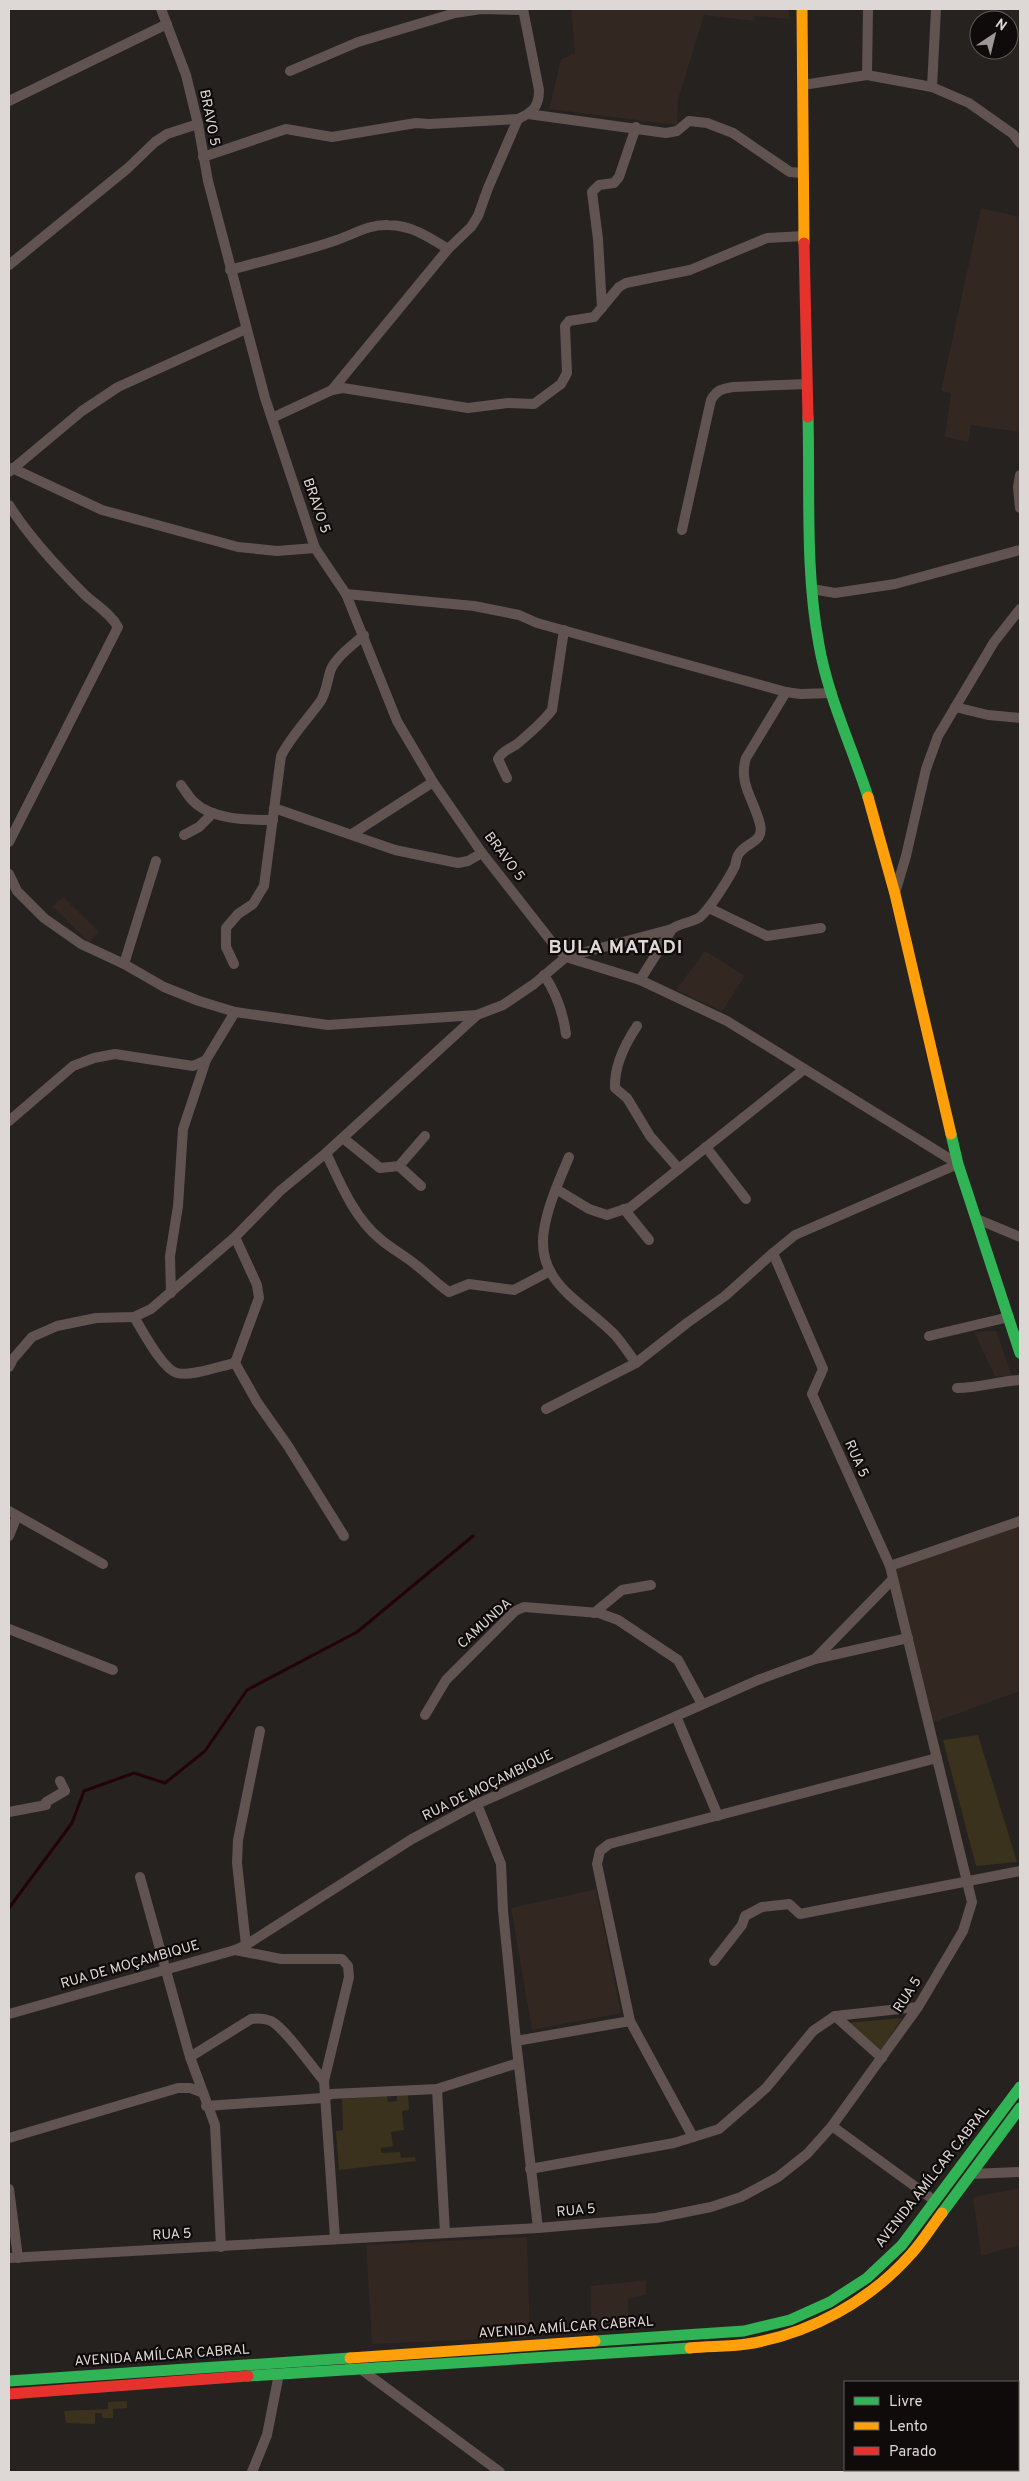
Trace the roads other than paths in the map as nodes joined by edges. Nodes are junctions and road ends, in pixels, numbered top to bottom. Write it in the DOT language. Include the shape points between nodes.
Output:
graph roads {
  1 [pos="162,9"];
  2 [pos="523,9"];
  3 [pos="802,9"];
  4 [pos="868,9"];
  5 [pos="936,9"];
  6 [pos="167,24"];
  7 [pos="290,71"];
  8 [pos="867,75"];
  9 [pos="803,85"];
  10 [pos="932,87"];
  11 [pos="9,102"];
  12 [pos="523,116"];
  13 [pos="198,124"];
  14 [pos="636,127"];
  15 [pos="1020,143"];
  16 [pos="203,157"];
  17 [pos="802,173"];
  18 [pos="804,236"];
  19 [pos="448,248"];
  20 [pos="9,265"];
  21 [pos="230,270"];
  22 [pos="602,308"];
  23 [pos="246,329"];
  24 [pos="807,384"];
  25 [pos="332,390"];
  26 [pos="272,418"];
  27 [pos="10,470"];
  28 [pos="1020,475"];
  29 [pos="9,505"];
  30 [pos="1020,508"];
  31 [pos="682,530"];
  32 [pos="315,548"];
  33 [pos="1020,550"];
  34 [pos="812,589"];
  35 [pos="346,594"];
  36 [pos="1020,609"];
  37 [pos="564,630"];
  38 [pos="364,635"];
  39 [pos="786,692"];
  40 [pos="832,693"];
  41 [pos="955,707"];
  42 [pos="1020,718"];
  43 [pos="507,778"];
  44 [pos="433,782"];
  45 [pos="181,785"];
  46 [pos="274,808"];
  47 [pos="213,813"];
  48 [pos="273,820"];
  49 [pos="352,834"];
  50 [pos="184,835"];
  51 [pos="9,840"];
  52 [pos="482,853"];
  53 [pos="156,861"];
  54 [pos="9,874"];
  55 [pos="895,894"];
  56 [pos="709,908"];
  57 [pos="672,928"];
  58 [pos="821,928"];
  59 [pos="566,957"];
  60 [pos="124,964"];
  61 [pos="234,964"];
  62 [pos="544,975"];
  63 [pos="640,980"];
  64 [pos="235,1012"];
  65 [pos="477,1015"];
  66 [pos="637,1026"];
  67 [pos="566,1034"];
  68 [pos="206,1060"];
  69 [pos="803,1070"];
  70 [pos="9,1121"];
  71 [pos="425,1136"];
  72 [pos="343,1138"];
  73 [pos="706,1147"];
  74 [pos="326,1153"];
  75 [pos="568,1157"];
  76 [pos="958,1164"];
  77 [pos="399,1166"];
  78 [pos="679,1169"];
  79 [pos="421,1186"];
  80 [pos="556,1189"];
  81 [pos="746,1200"];
  82 [pos="624,1209"];
  83 [pos="977,1219"];
  84 [pos="1020,1236"];
  85 [pos="235,1237"];
  86 [pos="649,1240"];
  87 [pos="773,1253"];
  88 [pos="548,1272"];
  89 [pos="171,1293"];
  90 [pos="1009,1316"];
  91 [pos="134,1317"];
  92 [pos="928,1336"];
  93 [pos="1020,1353"];
  94 [pos="235,1363"];
  95 [pos="636,1363"];
  96 [pos="9,1367"];
  97 [pos="1020,1380"];
  98 [pos="957,1388"];
  99 [pos="546,1409"];
  100 [pos="13,1513"];
  101 [pos="1020,1521"];
  102 [pos="9,1536"];
  103 [pos="344,1536"];
  104 [pos="103,1564"];
  105 [pos="890,1566"];
  106 [pos="893,1579"];
  107 [pos="651,1585"];
  108 [pos="594,1613"];
  109 [pos="9,1629"];
  110 [pos="908,1638"];
  111 [pos="814,1659"];
  112 [pos="113,1670"];
  113 [pos="702,1704"];
  114 [pos="425,1715"];
  115 [pos="676,1716"];
  116 [pos="260,1731"];
  117 [pos="937,1758"];
  118 [pos="60,1781"];
  119 [pos="477,1804"];
  120 [pos="9,1812"];
  121 [pos="718,1816"];
  122 [pos="1020,1871"];
  123 [pos="140,1877"];
  124 [pos="969,1882"];
  125 [pos="246,1945"];
  126 [pos="234,1950"];
  127 [pos="714,1961"];
  128 [pos="166,1971"];
  129 [pos="918,2007"];
  130 [pos="9,2014"];
  131 [pos="835,2016"];
  132 [pos="630,2021"];
  133 [pos="516,2041"];
  134 [pos="190,2057"];
  135 [pos="882,2058"];
  136 [pos="518,2063"];
  137 [pos="324,2081"];
  138 [pos="1020,2087"];
  139 [pos="438,2089"];
  140 [pos="201,2092"];
  141 [pos="324,2098"];
  142 [pos="206,2106"];
  143 [pos="1020,2108"];
  144 [pos="832,2126"];
  145 [pos="692,2137"];
  146 [pos="9,2138"];
  147 [pos="530,2169"];
  148 [pos="1020,2172"];
  149 [pos="971,2174"];
  150 [pos="9,2189"];
  151 [pos="935,2201"];
  152 [pos="538,2228"];
  153 [pos="445,2233"];
  154 [pos="9,2235"];
  155 [pos="335,2238"];
  156 [pos="221,2247"];
  157 [pos="12,2256"];
  158 [pos="362,2370"];
  159 [pos="279,2374"];
  160 [pos="9,2380"];
  161 [pos="9,2394"];
  162 [pos="252,2472"];
  163 [pos="500,2472"];
  1 -- 6 [label="street, BRAVO 5"];
  2 -- 7 [label="street" via="455,13 358,42"];
  2 -- 12 [label="street" via="539,100 536,109"];
  3 -- 9 [label="main road"];
  4 -- 8 [label="street"];
  5 -- 10 [label="street"];
  6 -- 11 [label="street"];
  6 -- 13 [label="street, BRAVO 5" via="186,75"];
  8 -- 9 [label="street"];
  8 -- 10 [label="street"];
  9 -- 17 [label="main road"];
  10 -- 15 [label="street" via="969,103 1013,134"];
  12 -- 14 [label="street"];
  12 -- 16 [label="street" via="416,123 332,137 286,129"];
  12 -- 19 [label="street" via="478,216"];
  13 -- 16 [label="street, BRAVO 5"];
  13 -- 20 [label="street" via="167,134 155,142"];
  14 -- 17 [label="street" via="666,133 689,121 699,121 733,132 784,168 795,174"];
  14 -- 22 [label="street" via="619,177 614,183 599,185 592,192"];
  16 -- 21 [label="street, BRAVO 5"];
  17 -- 18 [label="main road"];
  18 -- 22 [label="street" via="767,238 690,270 626,283"];
  18 -- 24 [label="main road"];
  19 -- 21 [label="street" via="423,233 388,225"];
  19 -- 25 [label="street"];
  21 -- 23 [label="street, BRAVO 5"];
  22 -- 25 [label="street" via="594,317 569,321 565,326 565,379 534,404 508,403 468,408 355,389"];
  23 -- 26 [label="street, BRAVO 5"];
  23 -- 27 [label="street" via="118,387"];
  24 -- 31 [label="street" via="721,389 715,393"];
  24 -- 34 [label="main road"];
  25 -- 26 [label="street"];
  26 -- 32 [label="street, BRAVO 5"];
  27 -- 32 [label="street" via="102,510 238,547 277,552"];
  28 -- 30 [label="street"];
  29 -- 51 [label="street" via="75,585 118,627"];
  32 -- 35 [label="street, BRAVO 5"];
  33 -- 34 [label="street" via="895,584 835,593"];
  34 -- 40 [label="main road" via="819,646"];
  35 -- 37 [label="street" via="474,606 519,615"];
  35 -- 38 [label="street, BRAVO 5"];
  36 -- 41 [label="street" via="994,642"];
  37 -- 39 [label="street"];
  37 -- 43 [label="street" via="552,710 500,755 498,759"];
  38 -- 44 [label="street, BRAVO 5" via="397,721"];
  38 -- 46 [label="street" via="337,660 322,700 287,744 281,756"];
  39 -- 40 [label="street"];
  39 -- 56 [label="street" via="746,758 743,769 761,825 761,835 737,856 735,865"];
  40 -- 55 [label="main road" via="856,760"];
  41 -- 42 [label="street"];
  41 -- 55 [label="street" via="938,736 926,769"];
  44 -- 49 [label="street"];
  44 -- 52 [label="street, BRAVO 5"];
  45 -- 47 [label="street" via="193,802"];
  46 -- 48 [label="street"];
  46 -- 49 [label="street"];
  47 -- 48 [label="street"];
  47 -- 50 [label="street" via="199,827"];
  48 -- 61 [label="street" via="264,886 253,904 226,928 226,947"];
  49 -- 52 [label="street" via="395,850 458,863 468,862"];
  52 -- 59 [label="street, BRAVO 5"];
  53 -- 60 [label="street"];
  54 -- 60 [label="street" via="17,891 44,918 82,944"];
  55 -- 76 [label="main road"];
  56 -- 57 [label="street" via="694,921"];
  56 -- 58 [label="street" via="767,936"];
  57 -- 59 [label="street"];
  57 -- 63 [label="street"];
  59 -- 62 [label="street"];
  59 -- 63 [label="street"];
  60 -- 64 [label="street" via="164,987"];
  62 -- 65 [label="street" via="503,1005"];
  62 -- 67 [label="street" via="559,1004"];
  63 -- 69 [label="street" via="727,1021"];
  64 -- 65 [label="street" via="328,1025"];
  64 -- 68 [label="street"];
  65 -- 72 [label="street"];
  66 -- 78 [label="street" via="614,1076 615,1088"];
  68 -- 70 [label="street" via="193,1066 115,1054 94,1058 73,1066"];
  68 -- 89 [label="street" via="183,1129 178,1206 170,1256"];
  69 -- 73 [label="street"];
  69 -- 76 [label="street"];
  71 -- 77 [label="street"];
  72 -- 74 [label="street"];
  72 -- 77 [label="street" via="380,1168"];
  73 -- 78 [label="street"];
  73 -- 81 [label="street"];
  74 -- 85 [label="street" via="280,1191"];
  74 -- 88 [label="street" via="350,1201 378,1238 449,1292 469,1284 514,1290"];
  75 -- 80 [label="street"];
  76 -- 83 [label="main road"];
  76 -- 87 [label="street" via="795,1235"];
  77 -- 79 [label="street"];
  78 -- 82 [label="street"];
  80 -- 82 [label="street" via="589,1209 607,1215"];
  80 -- 88 [label="street" via="544,1232"];
  82 -- 86 [label="street"];
  83 -- 84 [label="street"];
  83 -- 90 [label="main road"];
  85 -- 89 [label="street"];
  85 -- 94 [label="street" via="257,1285 258,1298"];
  87 -- 95 [label="street" via="725,1296"];
  87 -- 105 [label="street, RUA 5" via="823,1369 812,1394"];
  88 -- 95 [label="street" via="570,1297 616,1336"];
  89 -- 91 [label="street" via="152,1309"];
  90 -- 92 [label="street"];
  90 -- 93 [label="main road"];
  91 -- 94 [label="street" via="169,1370 177,1374"];
  91 -- 96 [label="street" via="96,1318 57,1326 32,1337"];
  94 -- 103 [label="street"];
  95 -- 99 [label="street"];
  97 -- 98 [label="street" via="979,1388"];
  100 -- 102 [label="street"];
  100 -- 104 [label="street"];
  101 -- 105 [label="street"];
  105 -- 106 [label="street, RUA 5"];
  106 -- 110 [label="street, RUA 5"];
  106 -- 111 [label="street"];
  107 -- 108 [label="street" via="622,1590"];
  108 -- 113 [label="street, CAMUNDA" via="618,1620 678,1660"];
  108 -- 114 [label="street, CAMUNDA" via="535,1607 515,1611 446,1680"];
  109 -- 112 [label="street"];
  110 -- 111 [label="street, RUA DE MOÇAMBIQUE"];
  110 -- 117 [label="street, RUA 5"];
  111 -- 113 [label="street, RUA DE MOÇAMBIQUE"];
  113 -- 115 [label="street, RUA DE MOÇAMBIQUE"];
  115 -- 119 [label="street, RUA DE MOÇAMBIQUE"];
  115 -- 121 [label="street"];
  116 -- 125 [label="street" via="236,1863"];
  117 -- 121 [label="street"];
  117 -- 124 [label="street, RUA 5"];
  118 -- 120 [label="street" via="65,1791 46,1805"];
  119 -- 125 [label="street, RUA DE MOÇAMBIQUE" via="412,1839"];
  119 -- 133 [label="street" via="501,1864"];
  121 -- 132 [label="street" via="609,1844 600,1851 597,1864"];
  122 -- 124 [label="street"];
  123 -- 128 [label="street"];
  124 -- 127 [label="street" via="800,1914 789,1904 762,1907 745,1916 742,1925"];
  124 -- 129 [label="street, RUA 5" via="972,1902 969,1917"];
  125 -- 126 [label="street, RUA DE MOÇAMBIQUE"];
  126 -- 128 [label="street, RUA DE MOÇAMBIQUE"];
  126 -- 137 [label="street" via="281,1959 337,1959 346,1962 349,1978"];
  128 -- 130 [label="street, RUA DE MOÇAMBIQUE"];
  128 -- 134 [label="street"];
  129 -- 131 [label="street"];
  129 -- 135 [label="street, RUA 5"];
  131 -- 135 [label="street"];
  131 -- 145 [label="street" via="813,2031 753,2101 719,2129"];
  132 -- 133 [label="street"];
  132 -- 145 [label="street"];
  133 -- 136 [label="street"];
  134 -- 137 [label="street" via="251,2019 262,2018 272,2021 280,2029"];
  134 -- 140 [label="street"];
  135 -- 144 [label="street, RUA 5"];
  136 -- 139 [label="street"];
  136 -- 147 [label="street"];
  137 -- 141 [label="street"];
  138 -- 151 [label="main road, AVENIDA AMÍLCAR CABRAL"];
  139 -- 141 [label="street" via="331,2094"];
  139 -- 153 [label="street"];
  140 -- 142 [label="street"];
  140 -- 146 [label="street" via="178,2088"];
  141 -- 142 [label="street"];
  141 -- 155 [label="street"];
  142 -- 156 [label="street" via="215,2126"];
  143 -- 149 [label="main road, AVENIDA AMÍLCAR CABRAL"];
  144 -- 151 [label="street"];
  144 -- 152 [label="street, RUA 5" via="800,2160 778,2177 741,2197 711,2207 656,2218"];
  145 -- 147 [label="street"];
  147 -- 152 [label="street"];
  148 -- 149 [label="street"];
  149 -- 158 [label="main road, AVENIDA AMÍLCAR CABRAL" via="912,2253 880,2286 844,2310 792,2334 746,2344"];
  150 -- 157 [label="street"];
  151 -- 160 [label="main road, AVENIDA AMÍLCAR CABRAL" via="902,2245 866,2280 833,2303 771,2327"];
  152 -- 153 [label="street, RUA 5"];
  153 -- 155 [label="street, RUA 5"];
  154 -- 157 [label="street"];
  155 -- 156 [label="street, RUA 5"];
  156 -- 157 [label="street, RUA 5"];
  158 -- 159 [label="main road, AVENIDA AMÍLCAR CABRAL"];
  158 -- 163 [label="street"];
  159 -- 161 [label="main road, AVENIDA AMÍLCAR CABRAL"];
  159 -- 162 [label="street" via="268,2435"];
}
